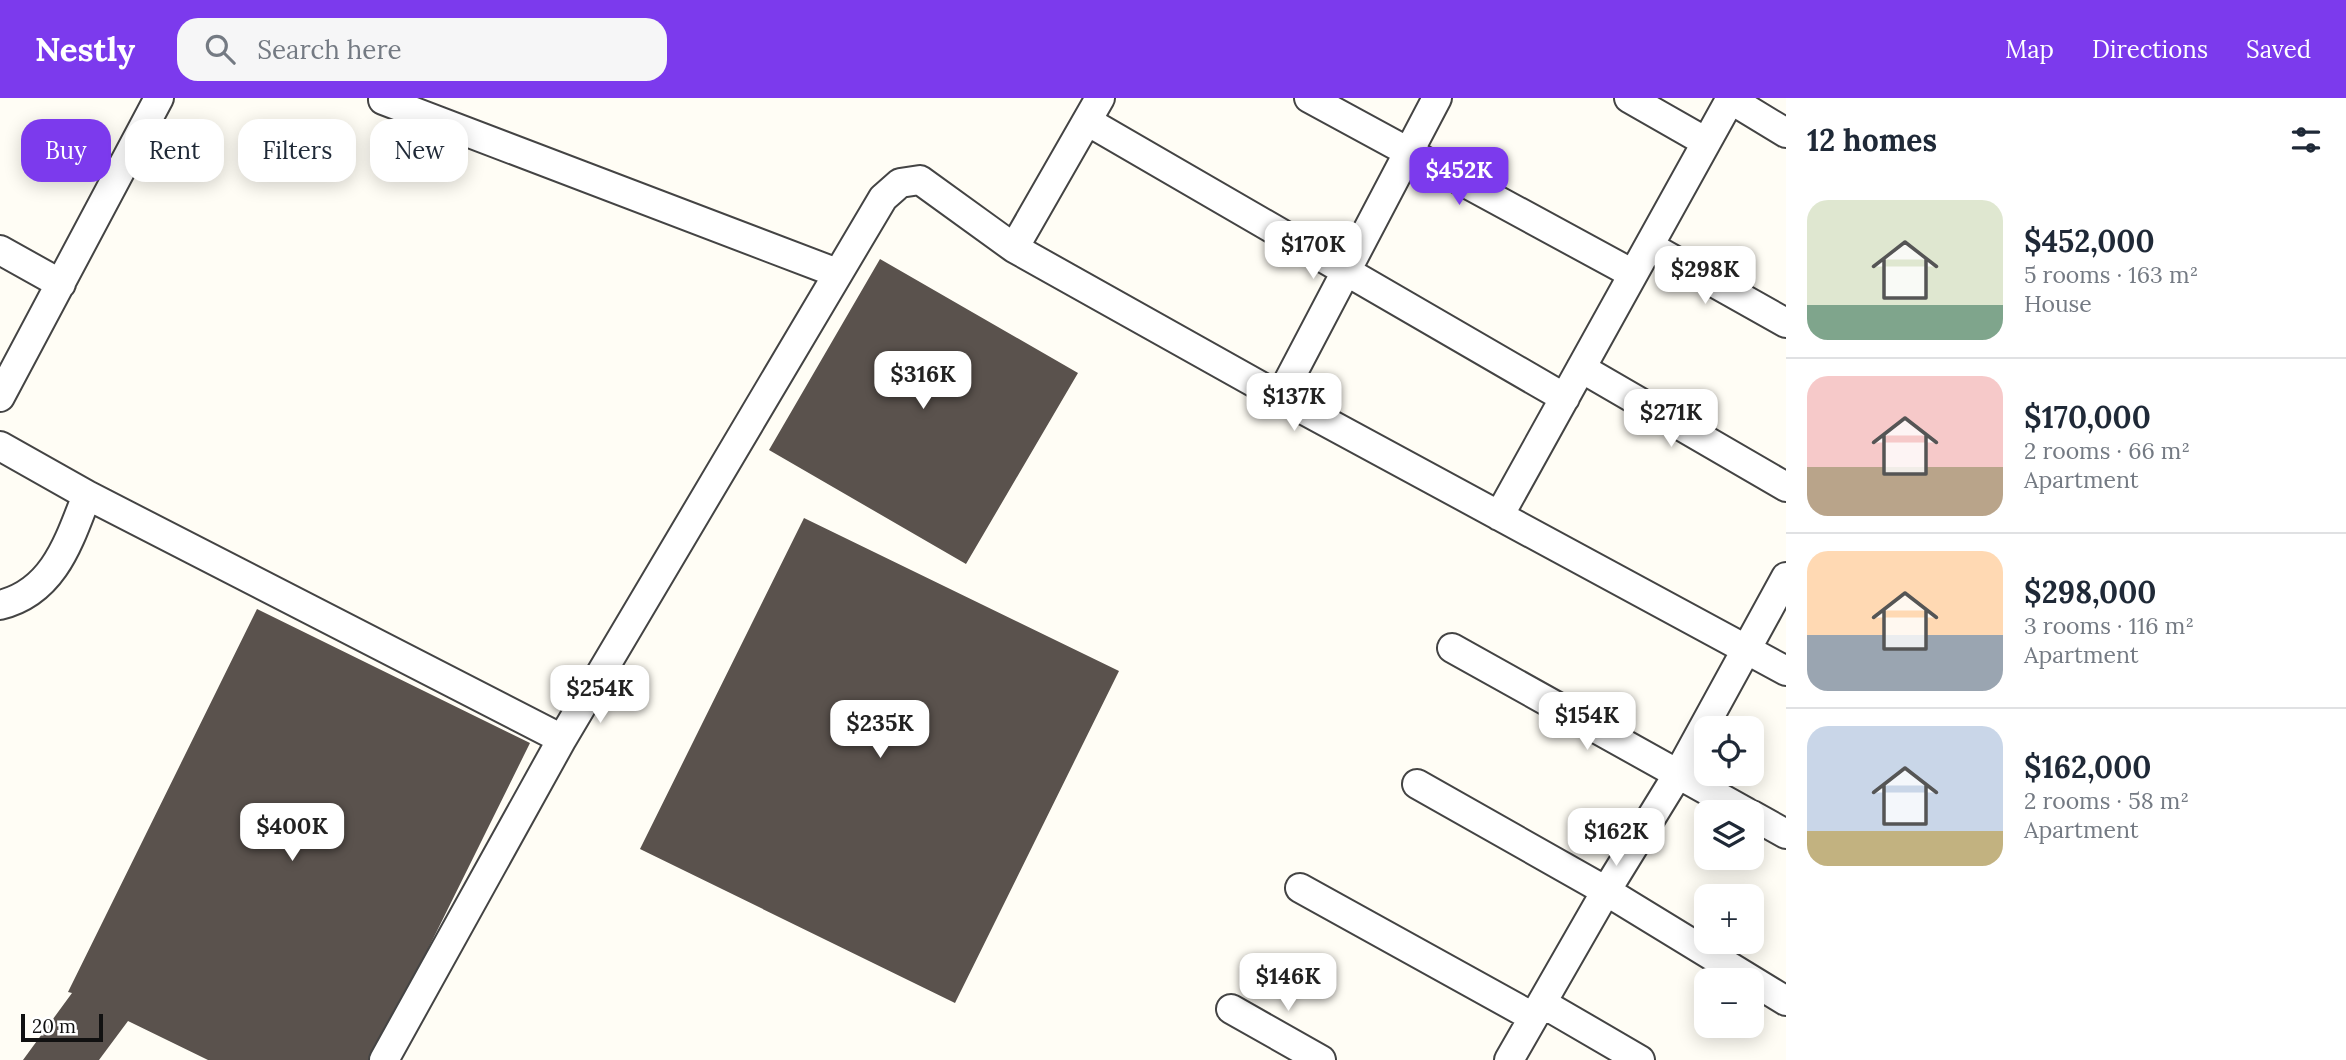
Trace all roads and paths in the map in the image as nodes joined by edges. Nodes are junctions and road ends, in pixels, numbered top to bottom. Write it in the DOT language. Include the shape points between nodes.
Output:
graph roads {
  1 [pos="159,98"];
  2 [pos="1309,98"];
  3 [pos="1437,98"];
  4 [pos="1629,98"];
  5 [pos="1730,98"];
  6 [pos="383,100"];
  7 [pos="1093,110"];
  8 [pos="1786,133"];
  9 [pos="1706,142"];
  10 [pos="1409,152"];
  11 [pos="1649,246"];
  12 [pos="1014,247"];
  13 [pos="0,250"];
  14 [pos="1346,272"];
  15 [pos="837,273"];
  16 [pos="1633,274"];
  17 [pos="61,284"];
  18 [pos="1786,323"];
  19 [pos="1581,368"];
  20 [pos="0,397"];
  21 [pos="1280,397"];
  22 [pos="1565,398"];
  23 [pos="0,446"];
  24 [pos="1786,487"];
  25 [pos="88,495"];
  26 [pos="1499,516"];
  27 [pos="1786,577"];
  28 [pos="0,605"];
  29 [pos="1452,649"];
  30 [pos="1745,649"];
  31 [pos="1786,671"];
  32 [pos="562,740"];
  33 [pos="1678,774"];
  34 [pos="1417,784"];
  35 [pos="1725,800"];
  36 [pos="1764,822"];
  37 [pos="1786,834"];
  38 [pos="1300,888"];
  39 [pos="1606,891"];
  40 [pos="1786,1001"];
  41 [pos="1231,1009"];
  42 [pos="1538,1010"];
  43 [pos="384,1060"];
  44 [pos="1321,1060"];
  45 [pos="1509,1060"];
  46 [pos="1640,1060"];
  1 -- 17 [label="street"];
  2 -- 10 [label="street"];
  3 -- 10 [label="street"];
  4 -- 9 [label="street"];
  5 -- 8 [label="street"];
  5 -- 9 [label="street"];
  6 -- 15 [label="street"];
  7 -- 12 [label="street"];
  7 -- 14 [label="street"];
  9 -- 11 [label="street"];
  10 -- 14 [label="street"];
  10 -- 16 [label="street"];
  11 -- 16 [label="street"];
  11 -- 18 [label="street"];
  12 -- 15 [label="street" via="920,180 900,183 883,198"];
  12 -- 21 [label="street"];
  13 -- 17 [label="street"];
  14 -- 21 [label="street"];
  14 -- 22 [label="street"];
  15 -- 32 [label="street"];
  16 -- 19 [label="street"];
  17 -- 20 [label="street"];
  19 -- 22 [label="street"];
  19 -- 24 [label="street"];
  21 -- 26 [label="street"];
  22 -- 26 [label="street"];
  23 -- 25 [label="street"];
  25 -- 28 [label="street" via="51,572 18,599"];
  25 -- 32 [label="street"];
  26 -- 30 [label="street"];
  27 -- 30 [label="street"];
  29 -- 33 [label="street"];
  30 -- 31 [label="street"];
  30 -- 33 [label="street"];
  32 -- 43 [label="street"];
  33 -- 35 [label="street"];
  33 -- 39 [label="street"];
  34 -- 39 [label="street"];
  36 -- 37 [label="street"];
  38 -- 42 [label="street"];
  39 -- 40 [label="street"];
  39 -- 42 [label="street"];
  41 -- 44 [label="street"];
  42 -- 45 [label="street"];
  42 -- 46 [label="street"];
}
